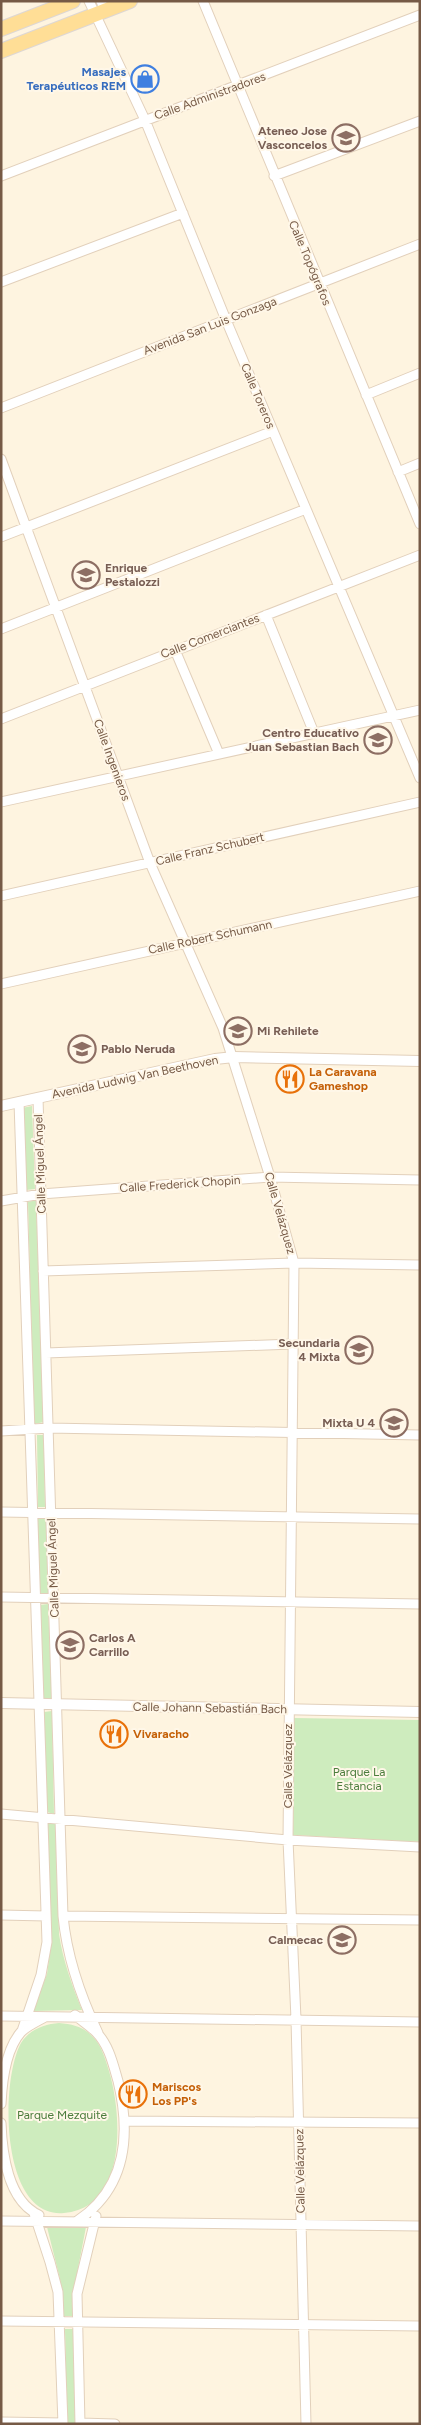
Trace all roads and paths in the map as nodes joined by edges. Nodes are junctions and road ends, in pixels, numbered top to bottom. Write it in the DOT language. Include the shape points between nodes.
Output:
graph roads {
  1 [pos="73,1"];
  2 [pos="89,1"];
  3 [pos="130,1"];
  4 [pos="203,1"];
  5 [pos="101,9"];
  6 [pos="420,15"];
  7 [pos="1,30"];
  8 [pos="1,51"];
  9 [pos="237,87"];
  10 [pos="145,120"];
  11 [pos="420,121"];
  12 [pos="1,176"];
  13 [pos="274,176"];
  14 [pos="183,213"];
  15 [pos="420,244"];
  16 [pos="1,282"];
  17 [pos="318,283"];
  18 [pos="226,320"];
  19 [pos="420,373"];
  20 [pos="366,395"];
  21 [pos="1,408"];
  22 [pos="273,431"];
  23 [pos="1,459"];
  24 [pos="420,463"];
  25 [pos="398,472"];
  26 [pos="306,509"];
  27 [pos="420,524"];
  28 [pos="26,527"];
  29 [pos="1,537"];
  30 [pos="420,556"];
  31 [pos="339,587"];
  32 [pos="56,607"];
  33 [pos="266,615"];
  34 [pos="1,628"];
  35 [pos="175,650"];
  36 [pos="84,686"];
  37 [pos="420,710"];
  38 [pos="393,716"];
  39 [pos="1,719"];
  40 [pos="314,733"];
  41 [pos="219,754"];
  42 [pos="118,776"];
  43 [pos="420,778"];
  44 [pos="1,802"];
  45 [pos="420,802"];
  46 [pos="150,862"];
  47 [pos="420,891"];
  48 [pos="1,896"];
  49 [pos="186,943"];
  50 [pos="1,984"];
  51 [pos="234,1057"];
  52 [pos="420,1061"];
  53 [pos="38,1098"];
  54 [pos="19,1102"];
  55 [pos="1,1106"];
  56 [pos="270,1177"];
  57 [pos="420,1180"];
  58 [pos="41,1194"];
  59 [pos="22,1196"];
  60 [pos="1,1201"];
  61 [pos="294,1263"];
  62 [pos="420,1265"];
  63 [pos="43,1271"];
  64 [pos="293,1344"];
  65 [pos="46,1353"];
  66 [pos="49,1428"];
  67 [pos="31,1429"];
  68 [pos="1,1431"];
  69 [pos="293,1432"];
  70 [pos="420,1435"];
  71 [pos="1,1512"];
  72 [pos="33,1512"];
  73 [pos="51,1512"];
  74 [pos="291,1517"];
  75 [pos="420,1519"];
  76 [pos="1,1597"];
  77 [pos="36,1598"];
  78 [pos="53,1598"];
  79 [pos="289,1602"];
  80 [pos="420,1604"];
  81 [pos="1,1703"];
  82 [pos="39,1705"];
  83 [pos="57,1705"];
  84 [pos="288,1710"];
  85 [pos="420,1712"];
  86 [pos="1,1814"];
  87 [pos="43,1818"];
  88 [pos="60,1819"];
  89 [pos="288,1840"];
  90 [pos="420,1847"];
  91 [pos="1,1915"];
  92 [pos="46,1916"];
  93 [pos="63,1916"];
  94 [pos="292,1919"];
  95 [pos="420,1920"];
  96 [pos="1,2016"];
  97 [pos="27,2016"];
  98 [pos="47,2016"];
  99 [pos="75,2016"];
  100 [pos="89,2016"];
  101 [pos="296,2019"];
  102 [pos="420,2022"];
  103 [pos="22,2031"];
  104 [pos="98,2033"];
  105 [pos="1,2104"];
  106 [pos="125,2121"];
  107 [pos="299,2121"];
  108 [pos="1,2122"];
  109 [pos="420,2123"];
  110 [pos="100,2204"];
  111 [pos="35,2217"];
  112 [pos="1,2221"];
  113 [pos="76,2221"];
  114 [pos="94,2221"];
  115 [pos="300,2224"];
  116 [pos="420,2226"];
  117 [pos="1,2321"];
  118 [pos="59,2322"];
  119 [pos="78,2322"];
  120 [pos="304,2325"];
  121 [pos="420,2326"];
  122 [pos="1,2422"];
  123 [pos="63,2423"];
  124 [pos="80,2424"];
  125 [pos="115,2424"];
  126 [pos="306,2424"];
  1 -- 7 [label="main road"];
  2 -- 5 [label="street, Calle Toreros"];
  3 -- 5 [label="main road"];
  4 -- 9 [label="street, Calle Topógrafos"];
  5 -- 8 [label="main road"];
  5 -- 10 [label="street, Calle Toreros"];
  6 -- 9 [label="street, Calle Administradores"];
  9 -- 10 [label="street, Calle Administradores"];
  9 -- 13 [label="street, Calle Topógrafos"];
  10 -- 12 [label="street, Calle Administradores"];
  10 -- 14 [label="street, Calle Toreros"];
  11 -- 13 [label="street"];
  13 -- 17 [label="street, Calle Topógrafos"];
  14 -- 16 [label="street"];
  14 -- 18 [label="street, Calle Toreros"];
  15 -- 17 [label="street, Avenida San Luis Gonzaga"];
  17 -- 18 [label="street, Avenida San Luis Gonzaga"];
  17 -- 20 [label="street, Calle Topógrafos"];
  18 -- 21 [label="street, Avenida San Luis Gonzaga"];
  18 -- 22 [label="street, Calle Toreros"];
  19 -- 20 [label="street"];
  20 -- 25 [label="street, Calle Topógrafos"];
  22 -- 26 [label="street, Calle Toreros"];
  22 -- 28 [label="street"];
  23 -- 28 [label="street, Calle Ingenieros"];
  24 -- 25 [label="street"];
  25 -- 27 [label="street, Calle Topógrafos"];
  26 -- 31 [label="street, Calle Toreros"];
  26 -- 32 [label="street"];
  28 -- 29 [label="street"];
  28 -- 32 [label="street, Calle Ingenieros"];
  30 -- 31 [label="street, Calle Comerciantes"];
  31 -- 33 [label="street, Calle Comerciantes"];
  31 -- 38 [label="street, Calle Toreros"];
  32 -- 34 [label="street"];
  32 -- 36 [label="street, Calle Ingenieros"];
  33 -- 35 [label="street, Calle Comerciantes"];
  33 -- 40 [label="street"];
  35 -- 36 [label="street, Calle Comerciantes"];
  35 -- 41 [label="street"];
  36 -- 39 [label="street, Calle Comerciantes"];
  36 -- 42 [label="street, Calle Ingenieros"];
  37 -- 38 [label="street"];
  38 -- 40 [label="street"];
  38 -- 43 [label="street, Calle Toreros"];
  40 -- 41 [label="street"];
  41 -- 42 [label="street"];
  42 -- 44 [label="street"];
  42 -- 46 [label="street, Calle Ingenieros"];
  45 -- 46 [label="street, Calle Franz Schubert"];
  46 -- 48 [label="street, Calle Franz Schubert"];
  46 -- 49 [label="street, Calle Ingenieros"];
  47 -- 49 [label="street, Calle Robert Schumann"];
  49 -- 50 [label="street, Calle Robert Schumann"];
  49 -- 51 [label="street, Calle Ingenieros"];
  51 -- 52 [label="street, Avenida Ludwig Van Beethoven"];
  51 -- 53 [label="street, Avenida Ludwig Van Beethoven"];
  51 -- 56 [label="street, Calle Velázquez"];
  53 -- 54 [label="street, Avenida Ludwig Van Beethoven"];
  53 -- 58 [label="street, Calle Miguel Ángel"];
  54 -- 55 [label="street, Avenida Ludwig Van Beethoven"];
  54 -- 59 [label="street, Calle Miguel Ángel"];
  56 -- 57 [label="street, Calle Frederick Chopin"];
  56 -- 58 [label="street, Calle Frederick Chopin"];
  56 -- 61 [label="street, Calle Velázquez"];
  58 -- 59 [label="street, Calle Frederick Chopin"];
  58 -- 63 [label="street, Calle Miguel Ángel"];
  59 -- 60 [label="street, Calle Frederick Chopin"];
  59 -- 67 [label="street, Calle Miguel Ángel"];
  61 -- 62 [label="street"];
  61 -- 63 [label="street"];
  61 -- 64 [label="street, Calle Velázquez"];
  63 -- 65 [label="street, Calle Miguel Ángel"];
  64 -- 65 [label="street"];
  64 -- 69 [label="street, Calle Velázquez"];
  65 -- 66 [label="street, Calle Miguel Ángel"];
  66 -- 67 [label="street"];
  66 -- 69 [label="street"];
  66 -- 73 [label="street, Calle Miguel Ángel"];
  67 -- 68 [label="street"];
  67 -- 72 [label="street, Calle Miguel Ángel"];
  69 -- 70 [label="street"];
  69 -- 74 [label="street, Calle Velázquez"];
  71 -- 72 [label="street"];
  72 -- 73 [label="street"];
  72 -- 77 [label="street, Calle Miguel Ángel"];
  73 -- 74 [label="street"];
  73 -- 78 [label="street, Calle Miguel Ángel"];
  74 -- 75 [label="street"];
  74 -- 79 [label="street, Calle Velázquez"];
  76 -- 77 [label="street"];
  77 -- 78 [label="street"];
  77 -- 82 [label="street, Calle Miguel Ángel"];
  78 -- 79 [label="street"];
  78 -- 83 [label="street, Calle Miguel Ángel"];
  79 -- 80 [label="street"];
  79 -- 84 [label="street, Calle Velázquez"];
  81 -- 82 [label="street, Calle Johann Sebastián Bach"];
  82 -- 83 [label="street, Calle Johann Sebastián Bach"];
  82 -- 87 [label="street, Calle Miguel Ángel"];
  83 -- 84 [label="street, Calle Johann Sebastián Bach"];
  83 -- 88 [label="street, Calle Miguel Ángel"];
  84 -- 85 [label="street, Calle Johann Sebastián Bach"];
  84 -- 89 [label="street, Calle Velázquez"];
  86 -- 87 [label="street"];
  87 -- 88 [label="street"];
  87 -- 92 [label="street, Calle Miguel Ángel"];
  88 -- 89 [label="street"];
  88 -- 93 [label="street, Calle Miguel Ángel"];
  89 -- 90 [label="street"];
  89 -- 94 [label="street, Calle Velázquez"];
  91 -- 92 [label="street"];
  92 -- 97 [label="street, Calle Miguel Ángel" via="45,1958"];
  93 -- 94 [label="street"];
  93 -- 100 [label="street, Calle Miguel Ángel" via="73,1974"];
  94 -- 95 [label="street"];
  94 -- 101 [label="street, Calle Velázquez"];
  96 -- 97 [label="street"];
  97 -- 98 [label="street"];
  97 -- 103 [label="street, Calle Miguel Ángel"];
  98 -- 99 [label="street"];
  98 -- 103 [label="street"];
  99 -- 100 [label="street"];
  99 -- 104 [label="street, Calle Miguel Ángel"];
  100 -- 101 [label="street"];
  100 -- 104 [label="street, Calle Miguel Ángel"];
  101 -- 102 [label="street"];
  101 -- 107 [label="street, Calle Velázquez"];
  103 -- 105 [label="street, Calle Miguel Ángel" via="8,2061"];
  104 -- 106 [label="street, Calle Miguel Ángel" via="112,2060"];
  106 -- 107 [label="street"];
  106 -- 110 [label="street, Calle Miguel Ángel" via="120,2167"];
  107 -- 109 [label="street"];
  107 -- 115 [label="street, Calle Velázquez"];
  108 -- 111 [label="street" via="6,2161 16,2190"];
  110 -- 113 [label="street, Calle Miguel Ángel"];
  110 -- 114 [label="street, Calle Miguel Ángel"];
  111 -- 112 [label="street"];
  111 -- 113 [label="street"];
  111 -- 118 [label="street" via="56,2284"];
  113 -- 114 [label="street"];
  114 -- 115 [label="street"];
  114 -- 119 [label="street, Calle Miguel Ángel" via="78,2282"];
  115 -- 116 [label="street"];
  115 -- 120 [label="street, Calle Velázquez"];
  117 -- 118 [label="street"];
  118 -- 119 [label="street"];
  118 -- 123 [label="street"];
  119 -- 120 [label="street"];
  119 -- 124 [label="street, Calle Miguel Ángel"];
  120 -- 121 [label="street"];
  120 -- 126 [label="street, Calle Velázquez"];
  122 -- 123 [label="street"];
  124 -- 125 [label="street"];
}
